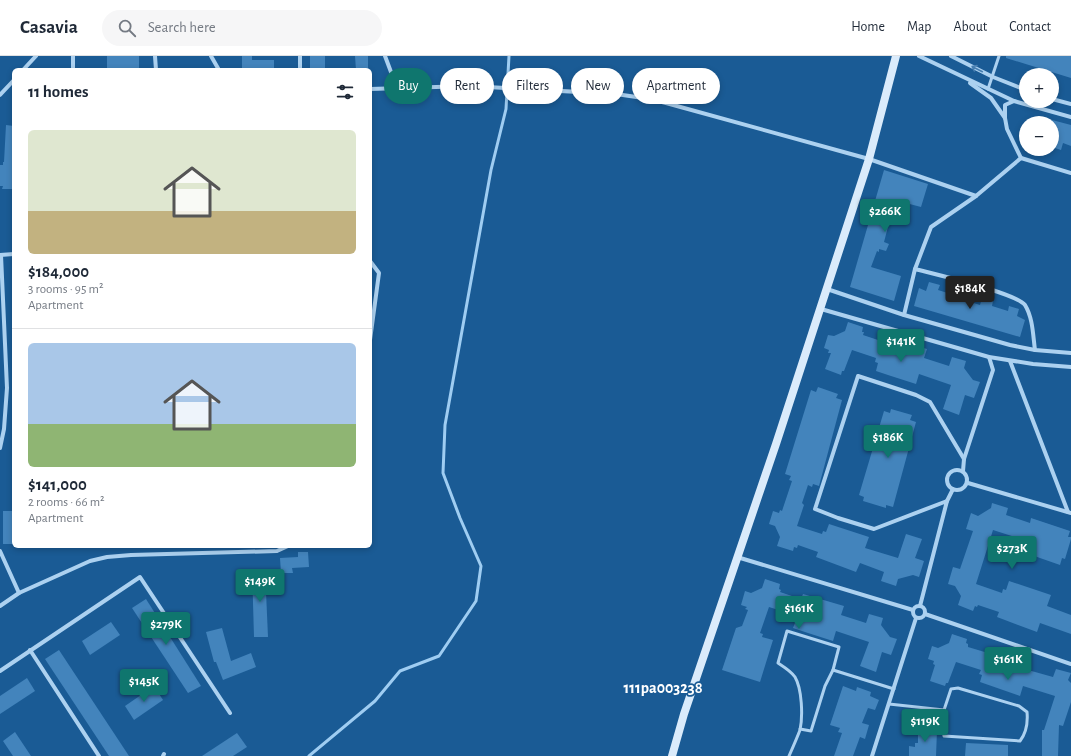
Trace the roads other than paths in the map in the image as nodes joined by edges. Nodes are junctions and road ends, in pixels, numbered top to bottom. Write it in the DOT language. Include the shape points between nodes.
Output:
graph roads {
  1 [pos="36,56"];
  2 [pos="73,56"];
  3 [pos="155,56"];
  4 [pos="211,56"];
  5 [pos="300,56"];
  6 [pos="385,56"];
  7 [pos="896,56"];
  8 [pos="919,56"];
  9 [pos="951,56"];
  10 [pos="999,56"];
  11 [pos="25,68"];
  12 [pos="73,68"];
  13 [pos="156,68"];
  14 [pos="218,68"];
  15 [pos="300,68"];
  16 [pos="389,68"];
  17 [pos="961,76"];
  18 [pos="992,77"];
  19 [pos="12,82"];
  20 [pos="432,87"];
  21 [pos="1019,87"];
  22 [pos="384,88"];
  23 [pos="372,89"];
  24 [pos="988,89"];
  25 [pos="0,95"];
  26 [pos="1014,101"];
  27 [pos="1059,101"];
  28 [pos="1071,104"];
  29 [pos="1071,117"];
  30 [pos="1005,118"];
  31 [pos="1020,158"];
  32 [pos="869,159"];
  33 [pos="1071,173"];
  34 [pos="976,196"];
  35 [pos="12,254"];
  36 [pos="0,255"];
  37 [pos="372,263"];
  38 [pos="915,269"];
  39 [pos="827,289"];
  40 [pos="820,309"];
  41 [pos="904,315"];
  42 [pos="372,325"];
  43 [pos="1035,350"];
  44 [pos="1071,353"];
  45 [pos="989,357"];
  46 [pos="1010,361"];
  47 [pos="1071,367"];
  48 [pos="0,448"];
  49 [pos="964,459"];
  50 [pos="963,471"];
  51 [pos="968,483"];
  52 [pos="953,489"];
  53 [pos="947,501"];
  54 [pos="1069,512"];
  55 [pos="246,548"];
  56 [pos="284,548"];
  57 [pos="0,551"];
  58 [pos="737,557"];
  59 [pos="19,593"];
  60 [pos="0,606"];
  61 [pos="920,606"];
  62 [pos="912,610"];
  63 [pos="925,614"];
  64 [pos="916,618"];
  65 [pos="30,650"];
  66 [pos="1071,664"];
  67 [pos="833,670"];
  68 [pos="0,671"];
  69 [pos="894,689"];
  70 [pos="889,704"];
  71 [pos="944,710"];
  72 [pos="230,713"];
  73 [pos="800,729"];
  74 [pos="98,756"];
  75 [pos="672,756"];
  76 [pos="789,756"];
  77 [pos="872,756"];
  1 -- 11 [label="street"];
  2 -- 12 [label="street"];
  3 -- 13 [label="street"];
  4 -- 14 [label="street"];
  5 -- 15 [label="street"];
  6 -- 16 [label="street"];
  7 -- 32 [label="street"];
  8 -- 17 [label="street"];
  18 -- 9 [label="street, one-way"];
  10 -- 18 [label="lane"];
  17 -- 24 [label="street"];
  17 -- 30 [label="street" via="991,98"];
  18 -- 21 [label="street"];
  18 -- 24 [label="lane"];
  19 -- 25 [label="street"];
  20 -- 32 [label="street" via="469,86 616,94 650,99"];
  22 -- 23 [label="street"];
  24 -- 26 [label="street"];
  26 -- 29 [label="street"];
  26 -- 30 [label="street" via="1005,105"];
  27 -- 28 [label="street"];
  30 -- 31 [label="street"];
  31 -- 33 [label="street"];
  31 -- 34 [label="street"];
  32 -- 34 [label="street"];
  32 -- 39 [label="street"];
  34 -- 38 [label="street" via="931,227"];
  35 -- 36 [label="street"];
  36 -- 48 [label="street" via="7,388"];
  37 -- 42 [label="street" via="379,272"];
  38 -- 41 [label="street"];
  38 -- 43 [label="street" via="1005,293 1025,304 1031,321"];
  39 -- 40 [label="street"];
  39 -- 41 [label="street"];
  40 -- 45 [label="street"];
  40 -- 58 [label="street"];
  41 -- 43 [label="street"];
  43 -- 44 [label="street"];
  45 -- 46 [label="street"];
  45 -- 49 [label="street" via="993,370"];
  46 -- 47 [label="street"];
  46 -- 54 [label="street"];
  49 -- 50 [label="street"];
  49 -- 53 [label="street" via="930,402 858,376 815,509 874,529"];
  50 -- 51 [label="street"];
  50 -- 52 [label="street" via="956,469 948,475 948,485"];
  51 -- 52 [label="street" via="960,490"];
  51 -- 54 [label="street"];
  52 -- 53 [label="street"];
  53 -- 61 [label="street"];
  55 -- 56 [label="street" via="277,551"];
  55 -- 59 [label="street" via="107,557"];
  57 -- 59 [label="street"];
  58 -- 62 [label="street"];
  58 -- 75 [label="street"];
  59 -- 60 [label="street"];
  61 -- 62 [label="street"];
  61 -- 63 [label="street" via="924,608"];
  62 -- 64 [label="street"];
  63 -- 64 [label="street" via="921,619"];
  63 -- 66 [label="street"];
  64 -- 69 [label="street"];
  65 -- 68 [label="street"];
  65 -- 72 [label="street" via="140,577"];
  65 -- 74 [label="street"];
  67 -- 69 [label="lane"];
  67 -- 73 [label="lane" via="825,686 811,731"];
  67 -- 73 [label="lane" via="839,647 787,631 778,663 795,677 800,689"];
  69 -- 70 [label="street"];
  70 -- 71 [label="lane"];
  70 -- 77 [label="street"];
  71 -- 71 [label="lane" via="951,689 958,688 1019,706 1027,712 1028,720 1025,734 1020,740 944,736"];
  73 -- 76 [label="lane"];
}
